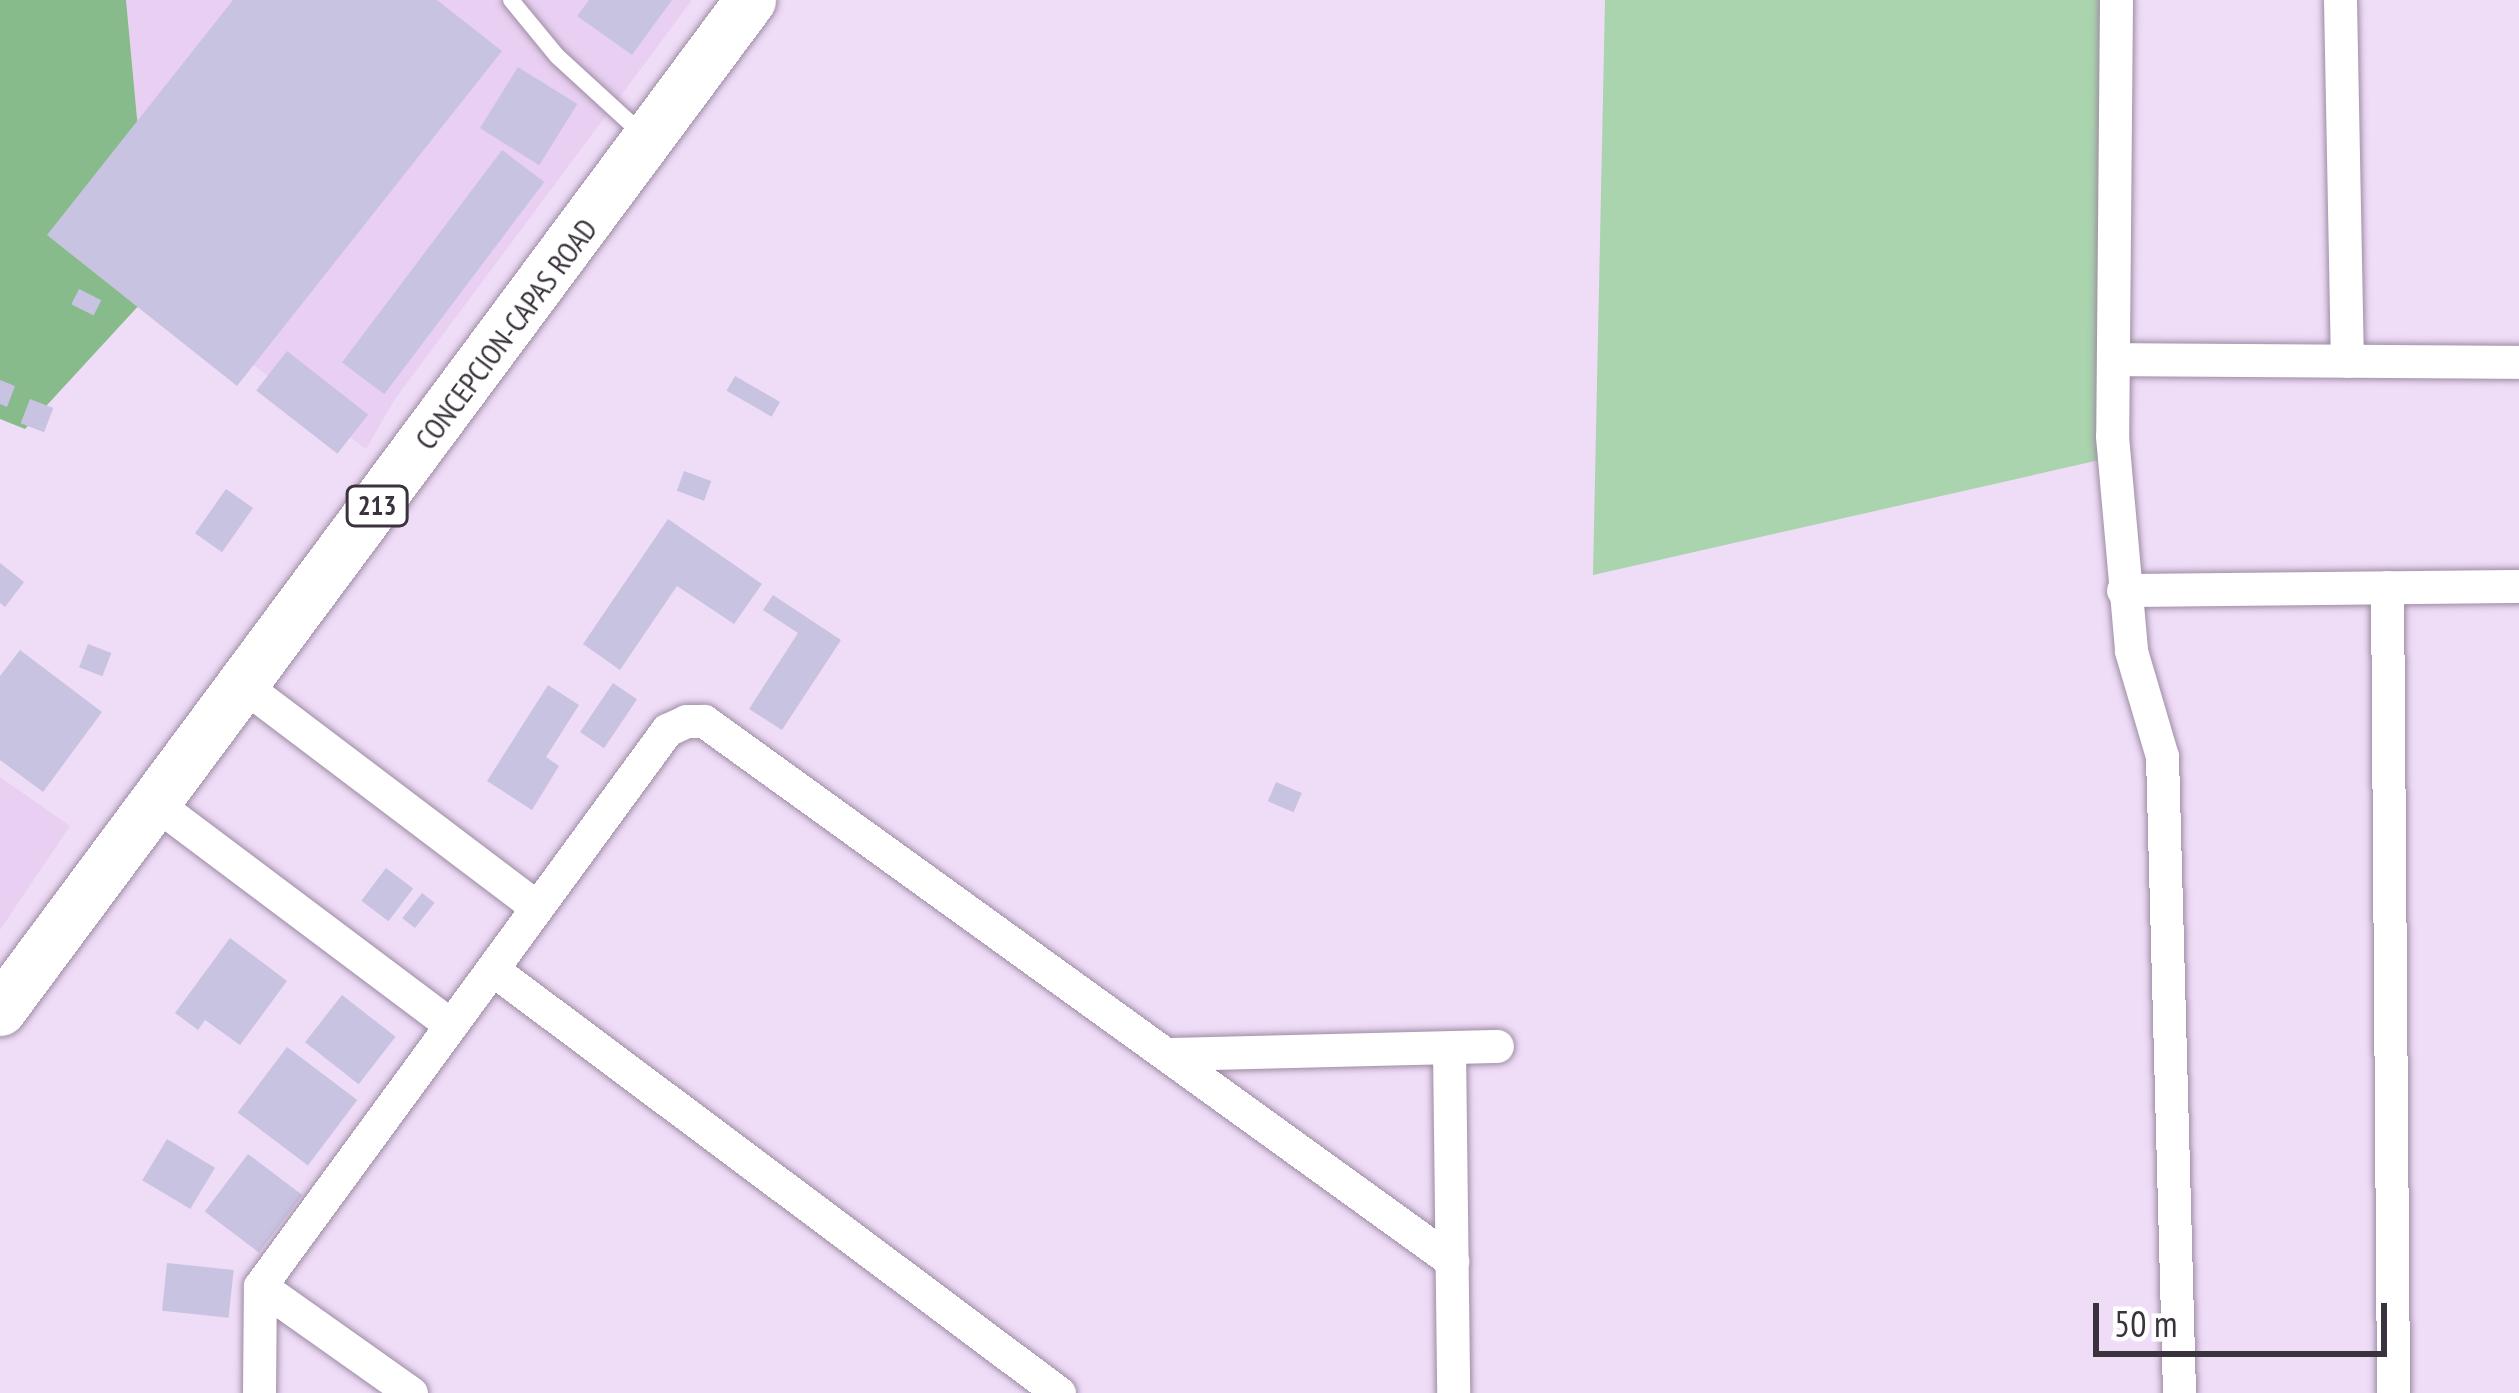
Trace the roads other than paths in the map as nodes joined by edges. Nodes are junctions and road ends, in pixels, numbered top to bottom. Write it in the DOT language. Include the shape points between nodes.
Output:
graph roads {
  1 [pos="511,0"];
  2 [pos="751,0"];
  3 [pos="2116,0"];
  4 [pos="2341,0"];
  5 [pos="650,142"];
  6 [pos="2113,359"];
  7 [pos="2348,361"];
  8 [pos="2519,362"];
  9 [pos="2519,586"];
  10 [pos="2386,587"];
  11 [pos="2123,590"];
  12 [pos="243,685"];
  13 [pos="155,803"];
  14 [pos="537,907"];
  15 [pos="492,969"];
  16 [pos="5,994"];
  17 [pos="451,1025"];
  18 [pos="1497,1046"];
  19 [pos="1450,1048"];
  20 [pos="1167,1054"];
  21 [pos="1452,1261"];
  22 [pos="260,1286"];
  23 [pos="259,1393"];
  24 [pos="411,1393"];
  25 [pos="1060,1393"];
  26 [pos="1453,1393"];
  27 [pos="2180,1393"];
  28 [pos="2393,1393"];
  1 -- 5 [label="lane" via="557,56"];
  2 -- 5 [label="main road, CONCEPCION-CAPAS ROAD / 213"];
  3 -- 6 [label="street"];
  4 -- 7 [label="street"];
  5 -- 12 [label="main road, CONCEPCION-CAPAS ROAD / 213"];
  6 -- 7 [label="street"];
  6 -- 11 [label="street"];
  7 -- 8 [label="street"];
  9 -- 10 [label="street"];
  10 -- 11 [label="street"];
  10 -- 28 [label="street"];
  11 -- 27 [label="street" via="2131,651 2162,756"];
  12 -- 13 [label="main road, CONCEPCION-CAPAS ROAD / 213"];
  12 -- 14 [label="street"];
  13 -- 16 [label="main road, CONCEPCION-CAPAS ROAD / 213"];
  13 -- 17 [label="street"];
  14 -- 15 [label="street"];
  14 -- 20 [label="street" via="667,730 704,721"];
  15 -- 17 [label="street"];
  15 -- 25 [label="street"];
  17 -- 22 [label="street"];
  18 -- 19 [label="street"];
  19 -- 20 [label="street"];
  19 -- 21 [label="street"];
  20 -- 21 [label="street"];
  21 -- 26 [label="street"];
  22 -- 23 [label="street"];
  22 -- 24 [label="street"];
}
